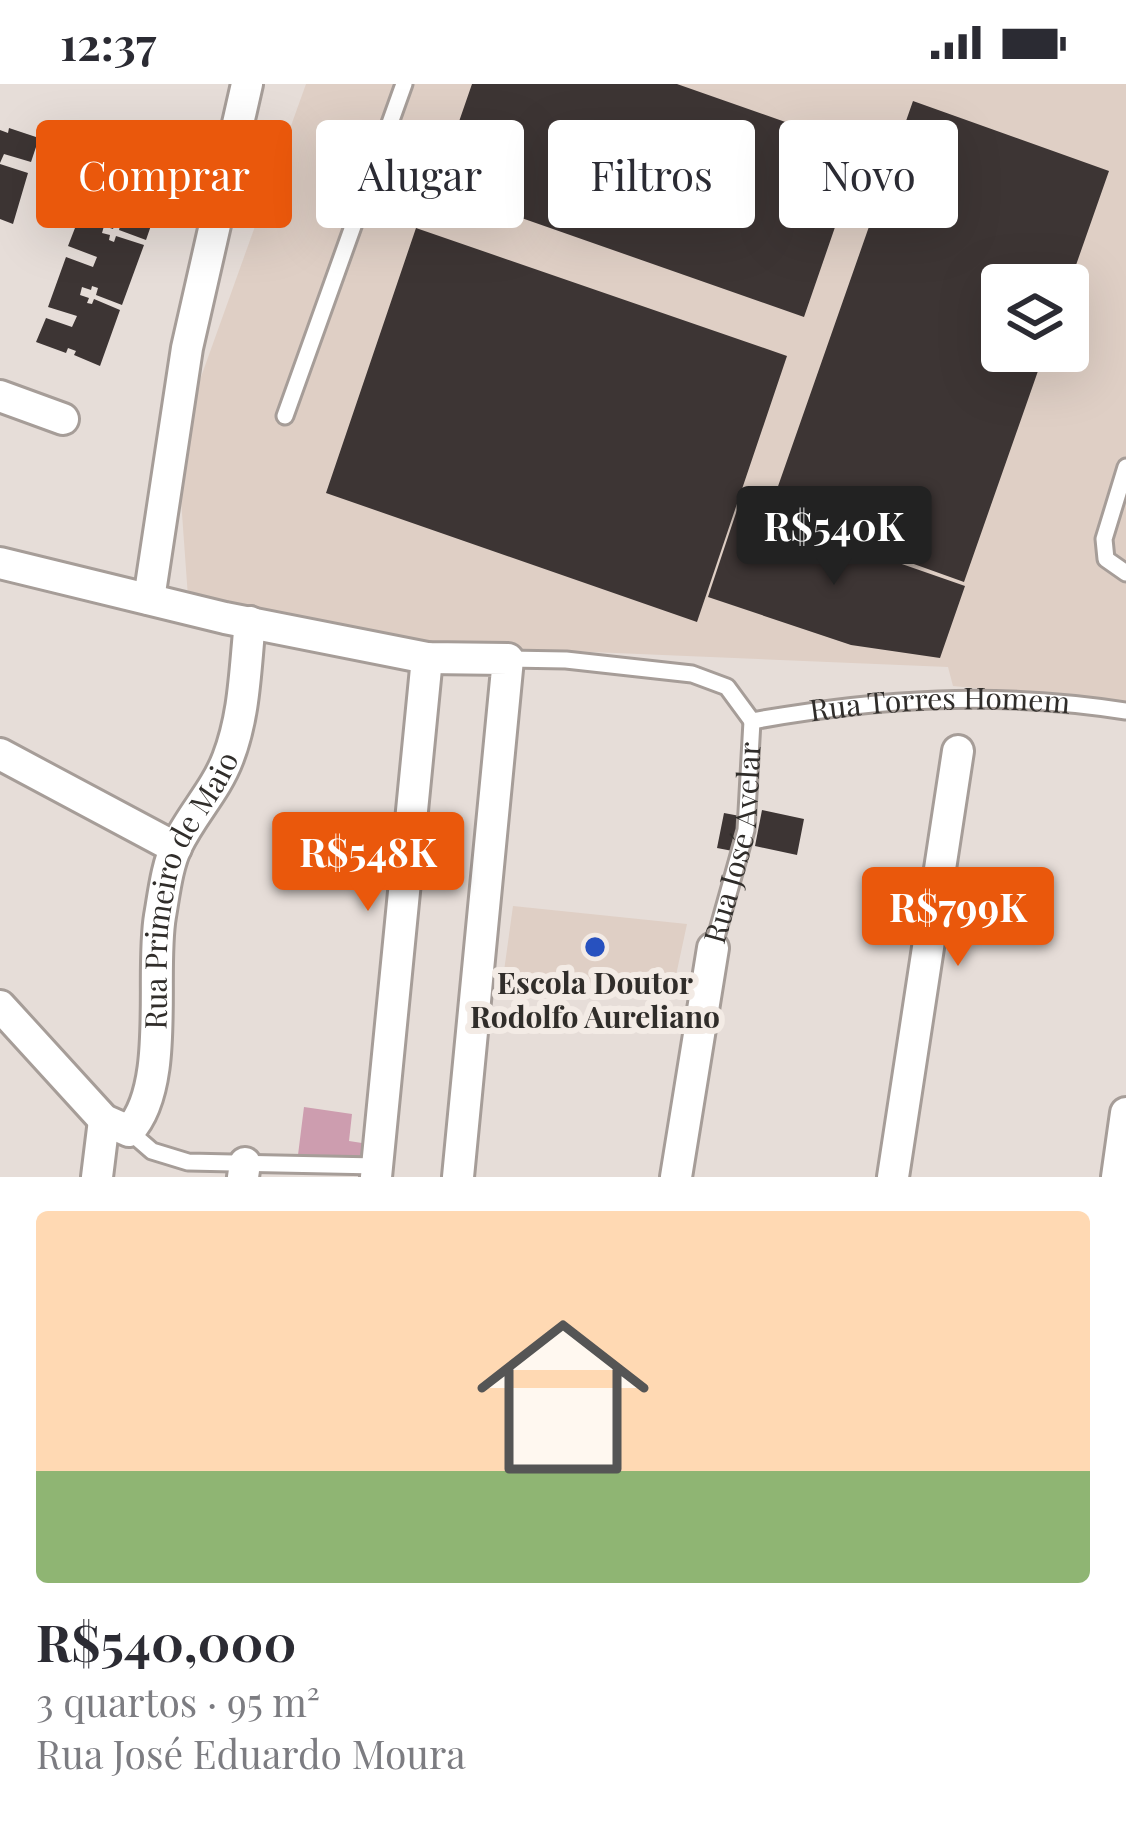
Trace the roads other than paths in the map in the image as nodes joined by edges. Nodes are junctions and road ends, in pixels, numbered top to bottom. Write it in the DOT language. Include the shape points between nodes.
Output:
graph roads {
  1 [pos="404,84"];
  2 [pos="242,86"];
  3 [pos="0,396"];
  4 [pos="285,416"];
  5 [pos="62,419"];
  6 [pos="1126,466"];
  7 [pos="0,563"];
  8 [pos="1126,573"];
  9 [pos="149,599"];
  10 [pos="237,620"];
  11 [pos="427,658"];
  12 [pos="508,659"];
  13 [pos="1126,711"];
  14 [pos="752,721"];
  15 [pos="958,751"];
  16 [pos="0,754"];
  17 [pos="176,848"];
  18 [pos="713,948"];
  19 [pos="0,1006"];
  20 [pos="1126,1113"];
  21 [pos="117,1125"];
  22 [pos="244,1170"];
  23 [pos="376,1172"];
  24 [pos="97,1177"];
  25 [pos="458,1177"];
  26 [pos="676,1177"];
  27 [pos="893,1177"];
  28 [pos="1117,1177"];
  1 -- 4 [label="lane"];
  2 -- 9 [label="street" via="187,348"];
  3 -- 5 [label="street"];
  6 -- 8 [label="lane" via="1104,539 1106,559"];
  7 -- 9 [label="street"];
  9 -- 10 [label="street"];
  10 -- 11 [label="street"];
  10 -- 17 [label="street, Rua Primeiro de Maio" via="241,713 216,786"];
  11 -- 12 [label="street"];
  11 -- 23 [label="street"];
  12 -- 14 [label="lane" via="692,674 727,687"];
  12 -- 25 [label="street"];
  13 -- 14 [label="lane, Rua Torres Homem" via="957,698 835,705"];
  14 -- 18 [label="lane, Rua José Avelar" via="746,830"];
  15 -- 27 [label="street"];
  16 -- 17 [label="street"];
  17 -- 21 [label="street, Rua Primeiro de Maio" via="160,918 152,1073 140,1120"];
  18 -- 26 [label="street, Rua José Avelar"];
  19 -- 21 [label="street"];
  20 -- 28 [label="street"];
  21 -- 22 [label="lane" via="168,1157"];
  21 -- 24 [label="street, Rua Primeiro de Maio"];
  22 -- 23 [label="lane"];
}
